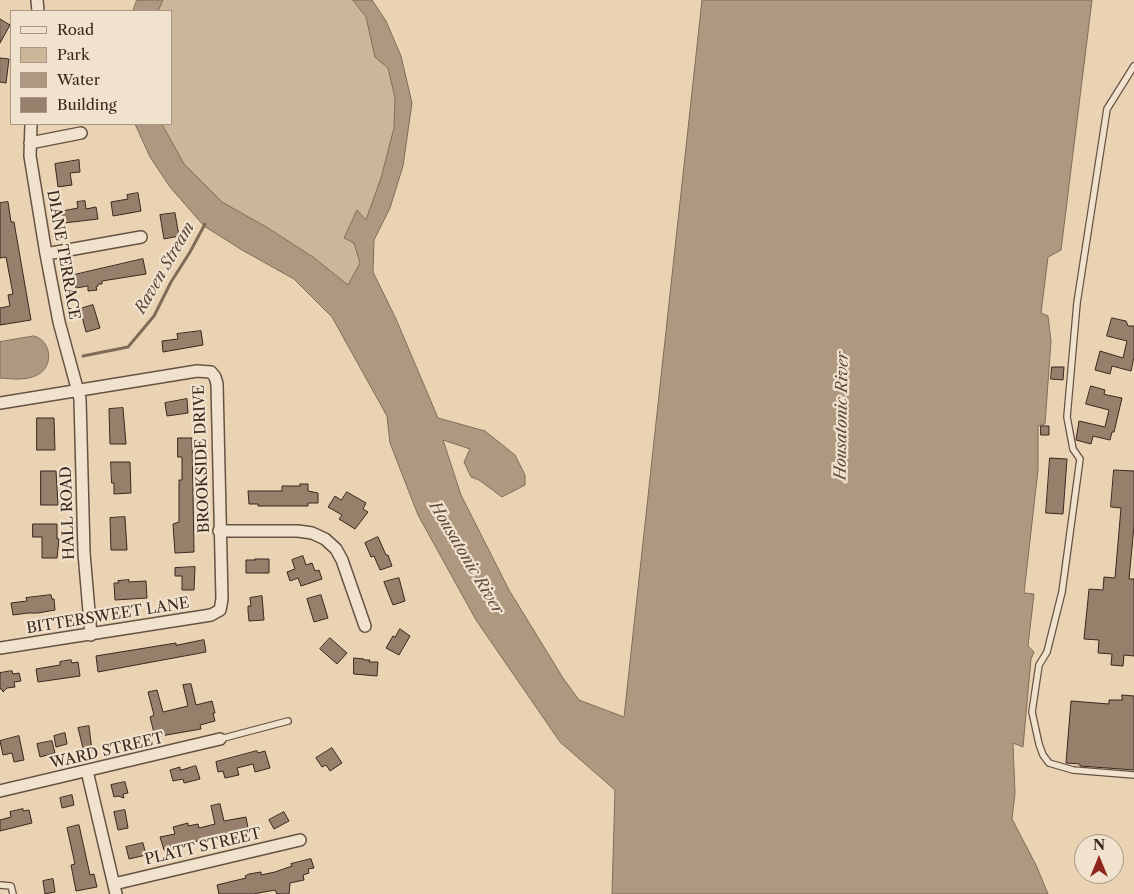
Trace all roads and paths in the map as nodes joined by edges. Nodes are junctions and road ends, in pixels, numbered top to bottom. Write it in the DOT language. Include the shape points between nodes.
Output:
graph roads {
  1 [pos="1134,66"];
  2 [pos="31,125"];
  3 [pos="82,134"];
  4 [pos="30,143"];
  5 [pos="141,237"];
  6 [pos="46,254"];
  7 [pos="78,390"];
  8 [pos="0,403"];
  9 [pos="219,531"];
  10 [pos="220,610"];
  11 [pos="365,626"];
  12 [pos="91,634"];
  13 [pos="0,648"];
  14 [pos="288,722"];
  15 [pos="220,739"];
  16 [pos="87,771"];
  17 [pos="1134,775"];
  18 [pos="0,791"];
  19 [pos="300,840"];
  20 [pos="0,885"];
  21 [pos="115,889"];
  22 [pos="13,894"];
  1 -- 17 [label="lane" via="1106,109 1077,303 1067,417 1073,449 1080,459 1062,592 1047,652 1039,665 1032,712 1043,756 1050,763 1073,770"];
  2 -- 4 [label="street, DIANE TERRACE"];
  3 -- 4 [label="street"];
  4 -- 6 [label="street, DIANE TERRACE"];
  5 -- 6 [label="street"];
  6 -- 7 [label="street, DIANE TERRACE" via="59,322"];
  7 -- 8 [label="street, BROOKSIDE DRIVE"];
  7 -- 9 [label="street, BROOKSIDE DRIVE" via="201,370 213,374 216,384"];
  7 -- 12 [label="street, HALL ROAD" via="84,553"];
  9 -- 10 [label="street, BROOKSIDE DRIVE"];
  9 -- 11 [label="street" via="298,531 312,533 325,540 336,549 342,560"];
  10 -- 12 [label="street, BITTERSWEET LANE" via="211,615"];
  12 -- 13 [label="street, BITTERSWEET LANE"];
  14 -- 15 [label="lane"];
  15 -- 16 [label="street, WARD STREET"];
  16 -- 18 [label="street, WARD STREET"];
  16 -- 21 [label="street"];
  19 -- 21 [label="street, PLATT STREET"];
  20 -- 22 [label="lane" via="11,886"];
}
